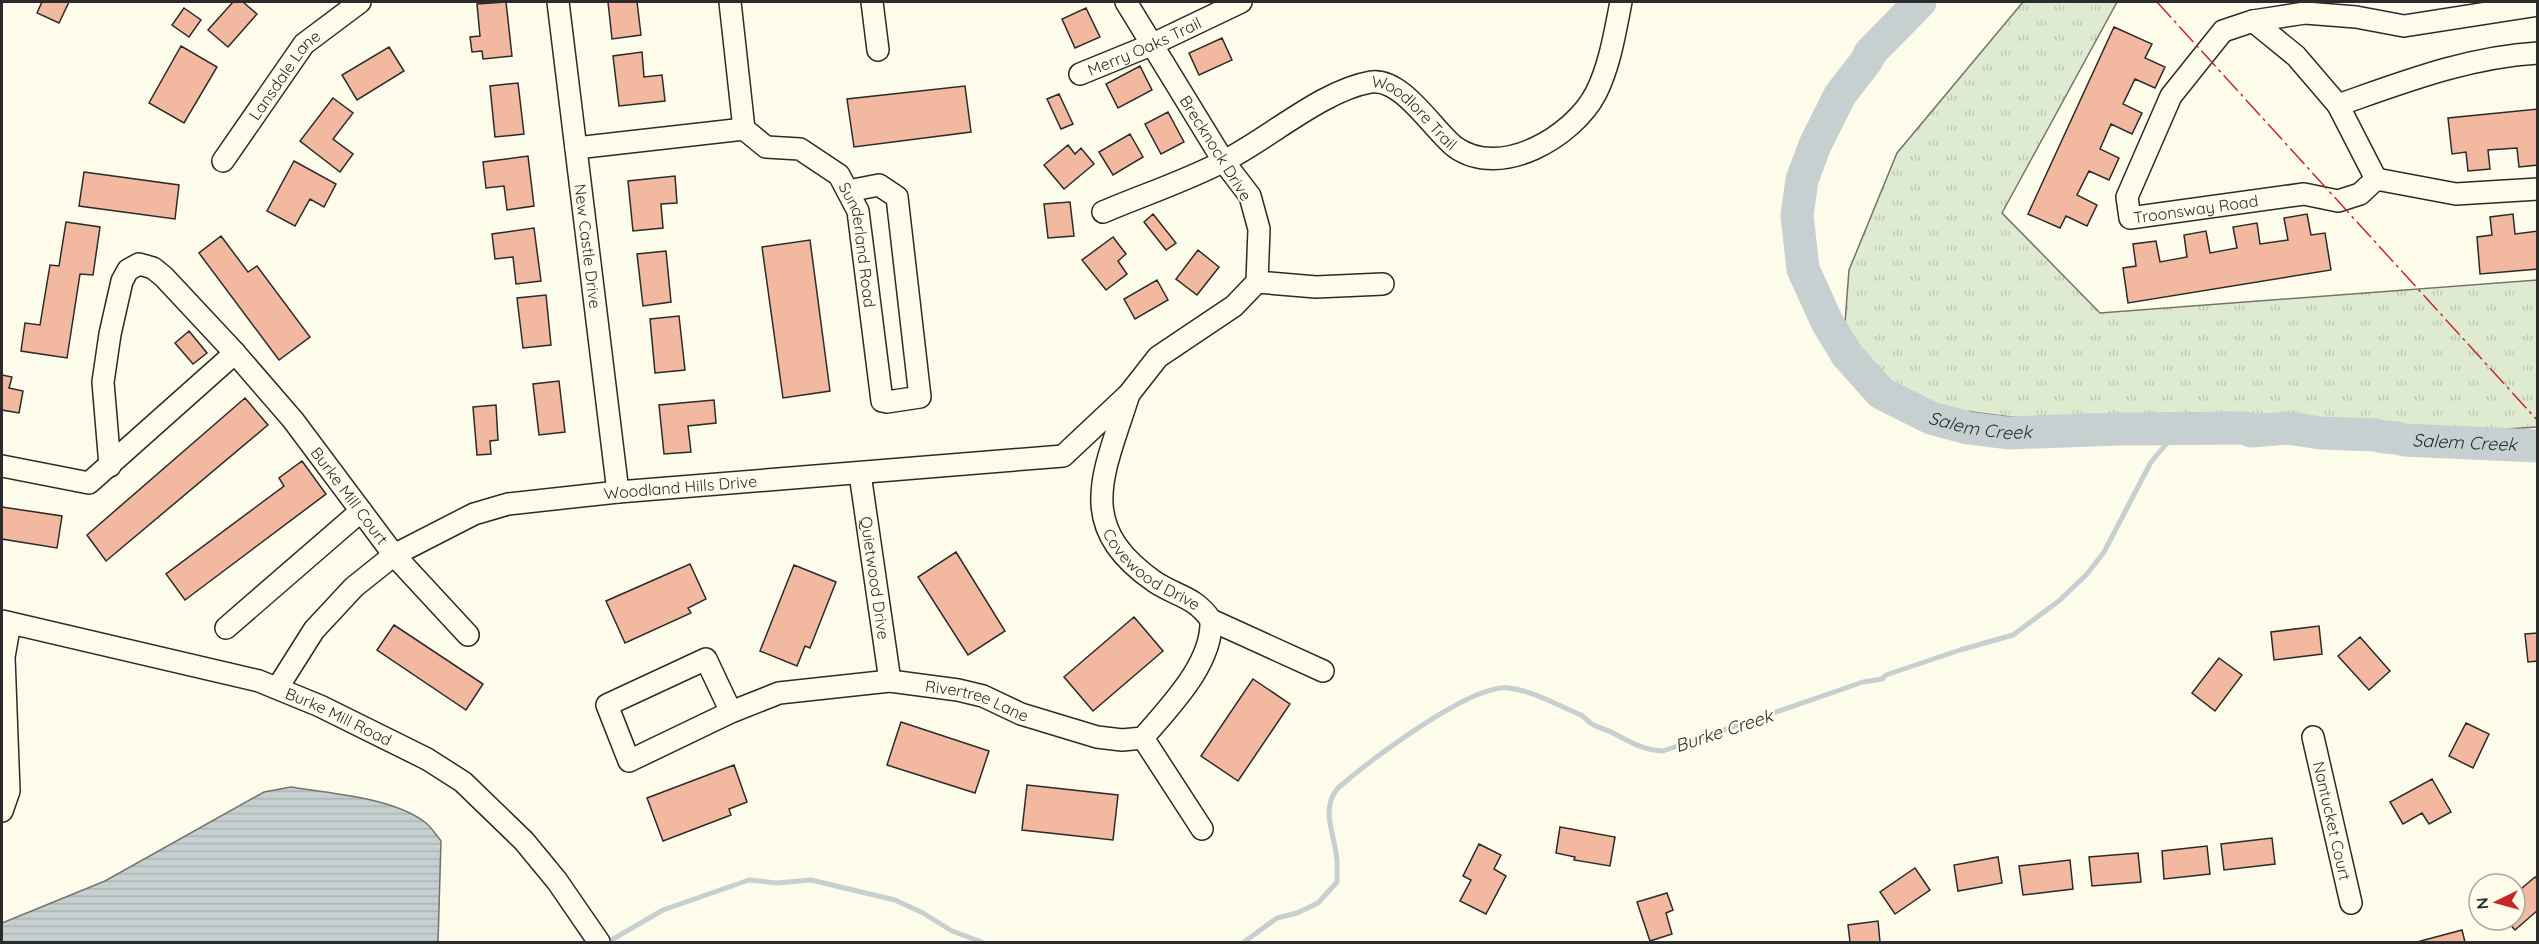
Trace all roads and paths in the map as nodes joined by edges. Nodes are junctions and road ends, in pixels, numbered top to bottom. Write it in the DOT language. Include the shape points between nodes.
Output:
graph roads {
  1 [pos="360,2"];
  2 [pos="558,2"];
  3 [pos="730,2"];
  4 [pos="872,2"];
  5 [pos="1126,2"];
  6 [pos="1241,2"];
  7 [pos="1622,2"];
  8 [pos="2538,5"];
  9 [pos="2253,21"];
  10 [pos="1151,45"];
  11 [pos="878,50"];
  12 [pos="2538,53"];
  13 [pos="1080,74"];
  14 [pos="2338,105"];
  15 [pos="744,129"];
  16 [pos="576,148"];
  17 [pos="223,161"];
  18 [pos="1224,162"];
  19 [pos="2376,179"];
  20 [pos="2538,189"];
  21 [pos="848,191"];
  22 [pos="1103,212"];
  23 [pos="1257,282"];
  24 [pos="1383,284"];
  25 [pos="235,353"];
  26 [pos="1129,394"];
  27 [pos="2,466"];
  28 [pos="110,466"];
  29 [pos="860,474"];
  30 [pos="618,492"];
  31 [pos="361,511"];
  32 [pos="394,555"];
  33 [pos="1211,620"];
  34 [pos="6,622"];
  35 [pos="226,628"];
  36 [pos="468,635"];
  37 [pos="3,657"];
  38 [pos="1323,671"];
  39 [pos="890,681"];
  40 [pos="278,687"];
  41 [pos="732,712"];
  42 [pos="2313,737"];
  43 [pos="1143,738"];
  44 [pos="2,811"];
  45 [pos="1202,829"];
  46 [pos="2351,903"];
  47 [pos="598,942"];
  1 -- 17 [label="street, Lansdale Lane" via="304,44"];
  2 -- 16 [label="street, New Castle Drive"];
  3 -- 15 [label="street"];
  4 -- 11 [label="street"];
  5 -- 10 [label="street, Brecknock Drive"];
  6 -- 10 [label="street, Merry Oaks Trail"];
  7 -- 18 [label="street, Woodlore Trail" via="1611,50 1589,106 1536,149 1494,158 1469,155 1455,146 1420,108 1390,86 1374,82 1329,99"];
  8 -- 9 [label="street" via="2404,26 2304,13"];
  9 -- 14 [label="street" via="2296,56"];
  9 -- 19 [label="street, Troonsway Road" via="2223,31 2171,96 2127,197 2130,218 2304,194 2337,201 2360,194"];
  10 -- 13 [label="street, Merry Oaks Trail"];
  10 -- 18 [label="street, Brecknock Drive"];
  12 -- 14 [label="street" via="2512,54 2447,68"];
  14 -- 19 [label="street"];
  15 -- 16 [label="street"];
  15 -- 21 [label="street, Sunderland Road" via="766,147 800,149 839,175"];
  16 -- 30 [label="street, New Castle Drive"];
  18 -- 22 [label="street, Woodlore Trail"];
  18 -- 23 [label="street, Brecknock Drive" via="1250,196 1259,229"];
  19 -- 20 [label="street" via="2456,194"];
  21 -- 21 [label="street, Sunderland Road" via="858,211 882,401 920,398 897,198 879,185"];
  23 -- 24 [label="street" via="1316,287"];
  23 -- 26 [label="street" via="1234,306 1158,357"];
  25 -- 28 [label="street"];
  25 -- 28 [label="street, Burke Mill Court" via="153,268 139,264 128,270 122,280 103,382"];
  25 -- 31 [label="street, Burke Mill Court" via="293,420"];
  26 -- 29 [label="street, Woodland Hills Drive" via="1063,456"];
  26 -- 33 [label="street, Covewood Drive" via="1106,468 1101,501 1105,526 1129,562 1163,587 1202,606"];
  27 -- 28 [label="street" via="89,483"];
  29 -- 30 [label="street, Woodland Hills Drive"];
  29 -- 39 [label="street, Quietwood Drive"];
  30 -- 32 [label="street, Woodland Hills Drive" via="508,504 443,529"];
  31 -- 32 [label="street, Burke Mill Court"];
  31 -- 35 [label="street"];
  32 -- 36 [label="street, Burke Mill Court"];
  32 -- 40 [label="street, Woodland Hills Drive" via="354,587 314,630"];
  33 -- 38 [label="street, Covewood Drive"];
  33 -- 43 [label="street" via="1212,635 1202,658 1158,724"];
  34 -- 37 [label="street"];
  34 -- 40 [label="street, Burke Mill Road"];
  37 -- 44 [label="street" via="9,791"];
  39 -- 41 [label="street, Rivertree Lane" via="779,693"];
  39 -- 43 [label="street, Rivertree Lane" via="982,696 1021,714 1097,737"];
  40 -- 47 [label="street, Burke Mill Road" via="427,759 463,782 524,841 563,889"];
  41 -- 41 [label="street, Rivertree Lane" via="706,659 607,705 629,761"];
  42 -- 46 [label="street, Nantucket Court"];
  43 -- 45 [label="street"];
}
